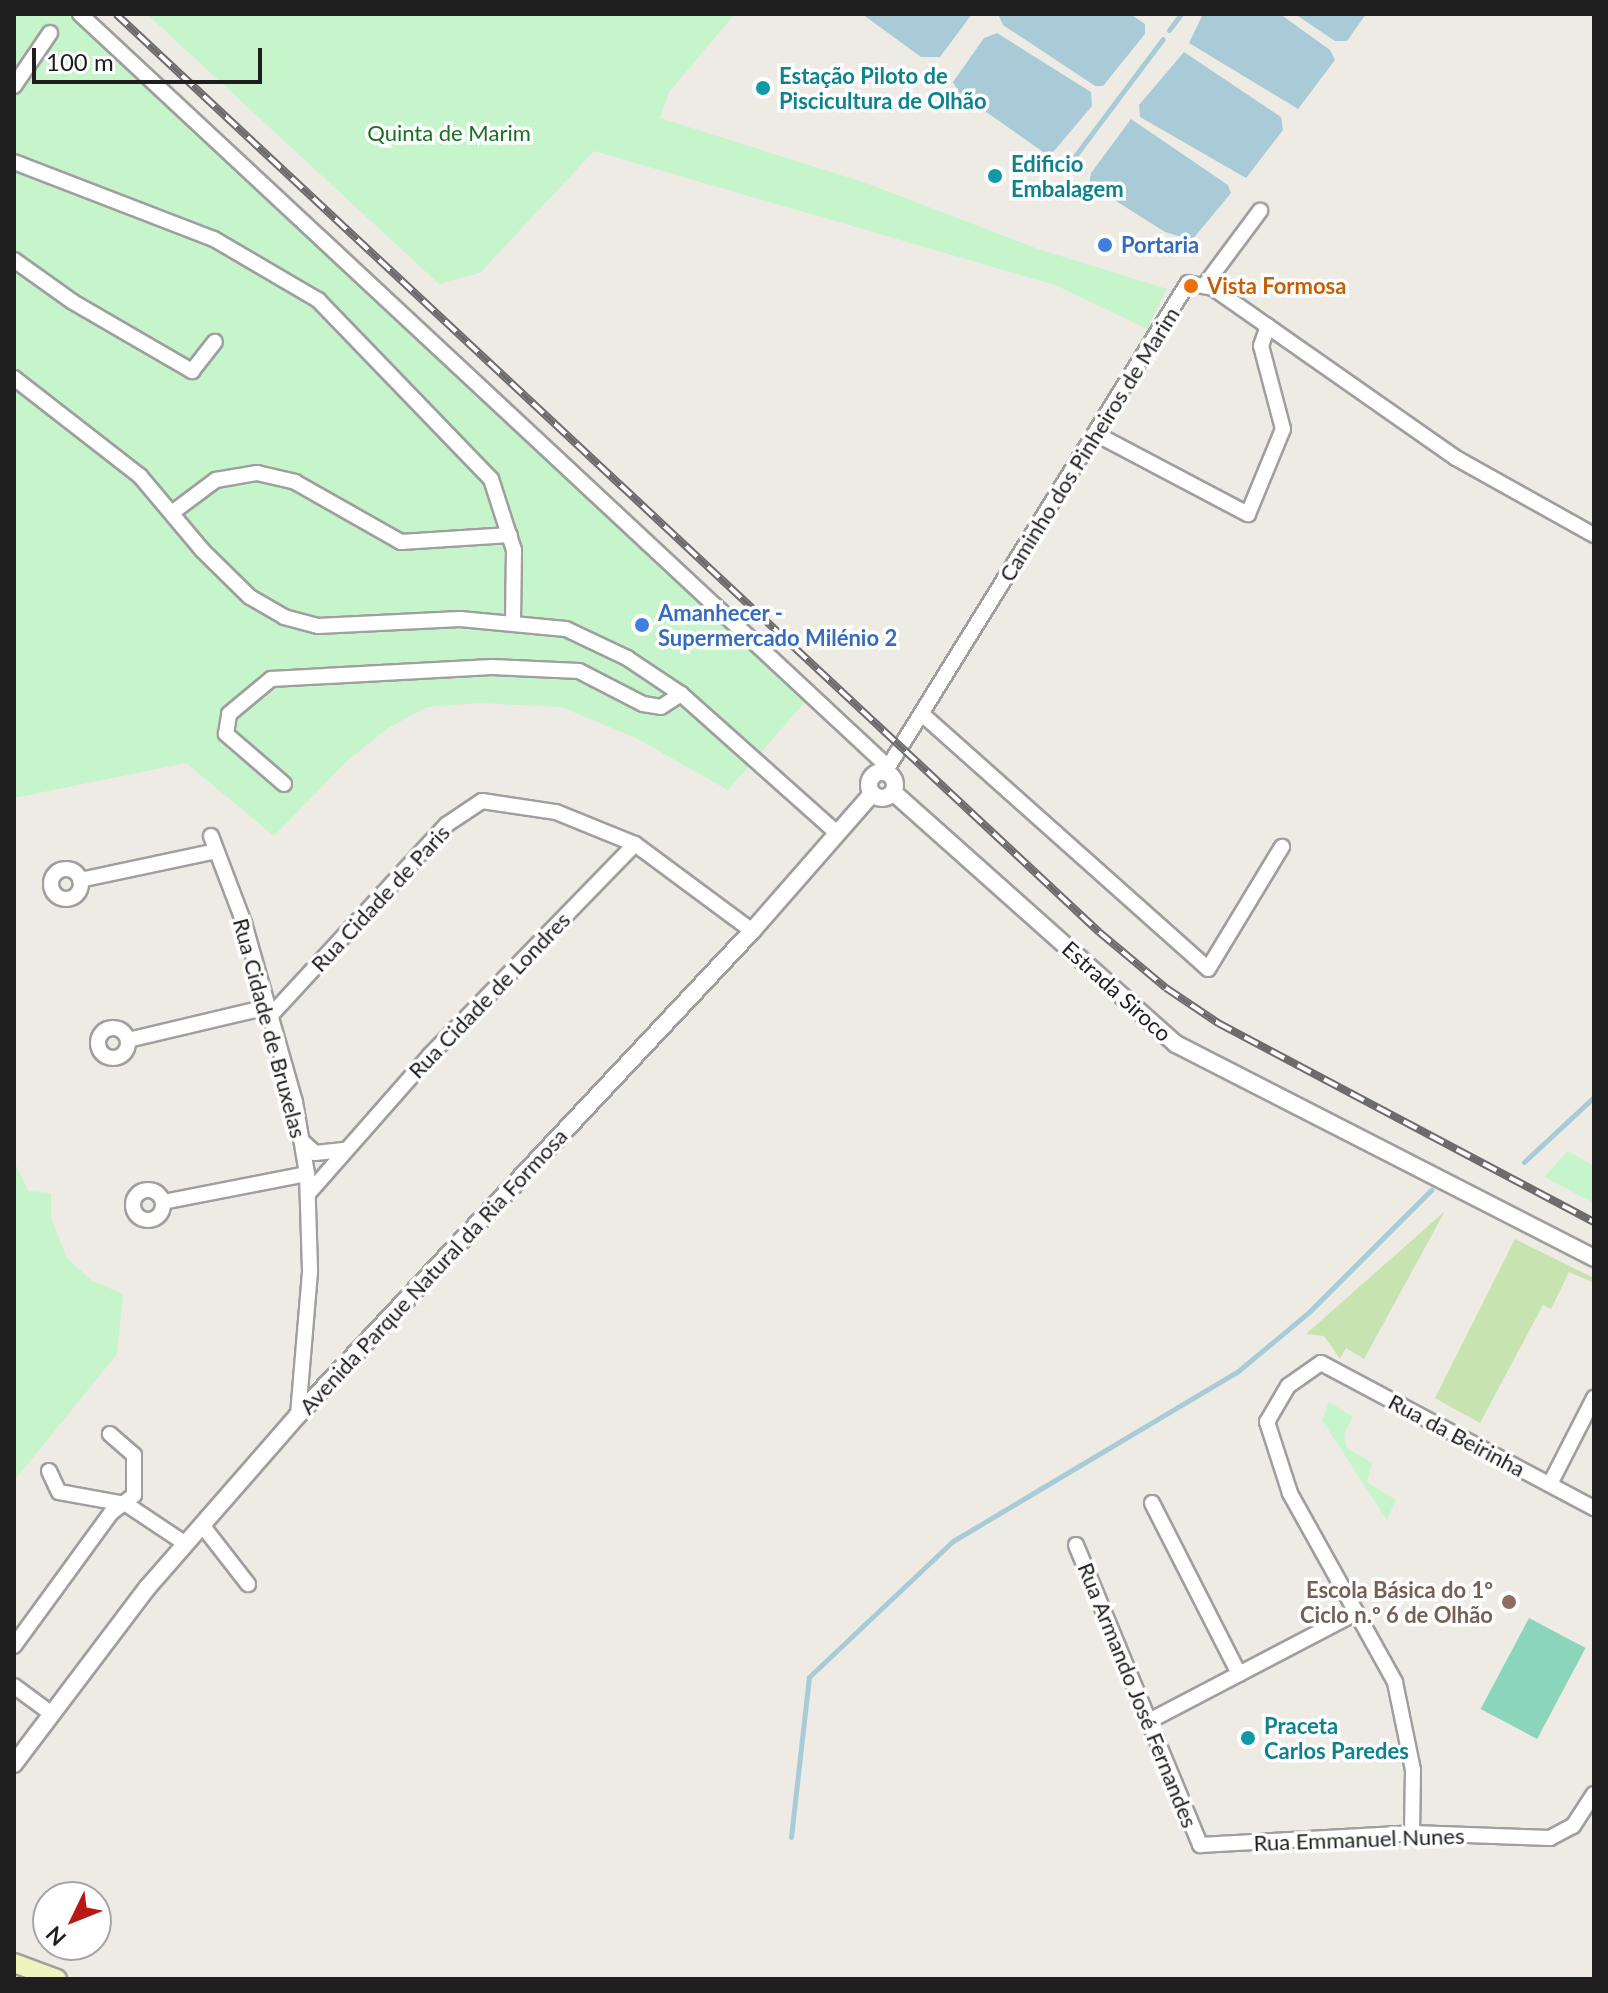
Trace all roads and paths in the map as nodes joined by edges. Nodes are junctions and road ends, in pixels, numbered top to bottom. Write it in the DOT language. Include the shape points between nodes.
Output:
graph roads {
  1 [pos="80,14"];
  2 [pos="50,33"];
  3 [pos="14,86"];
  4 [pos="14,162"];
  5 [pos="1260,211"];
  6 [pos="14,260"];
  7 [pos="1204,286"];
  8 [pos="1268,326"];
  9 [pos="215,342"];
  10 [pos="14,378"];
  11 [pos="1096,434"];
  12 [pos="173,512"];
  13 [pos="510,535"];
  14 [pos="1594,535"];
  15 [pos="513,621"];
  16 [pos="681,694"];
  17 [pos="922,714"];
  18 [pos="886,769"];
  19 [pos="284,784"];
  20 [pos="893,792"];
  21 [pos="872,794"];
  22 [pos="838,834"];
  23 [pos="635,844"];
  24 [pos="1282,847"];
  25 [pos="80,880"];
  26 [pos="752,931"];
  27 [pos="269,1012"];
  28 [pos="128,1040"];
  29 [pos="301,1140"];
  30 [pos="346,1150"];
  31 [pos="307,1174"];
  32 [pos="308,1194"];
  33 [pos="163,1202"];
  34 [pos="1594,1258"];
  35 [pos="1594,1398"];
  36 [pos="298,1415"];
  37 [pos="110,1434"];
  38 [pos="49,1471"];
  39 [pos="1550,1484"];
  40 [pos="1152,1503"];
  41 [pos="126,1504"];
  42 [pos="1594,1508"];
  43 [pos="202,1525"];
  44 [pos="186,1544"];
  45 [pos="1076,1545"];
  46 [pos="248,1584"];
  47 [pos="1356,1613"];
  48 [pos="16,1639"];
  49 [pos="1239,1674"];
  50 [pos="14,1686"];
  51 [pos="52,1714"];
  52 [pos="1151,1720"];
  53 [pos="14,1764"];
  54 [pos="1594,1794"];
  55 [pos="1412,1833"];
  56 [pos="1200,1845"];
  57 [pos="14,1963"];
  58 [pos="57,1979"];
  1 -- 18 [label="street"];
  2 -- 3 [label="street"];
  4 -- 13 [label="street" via="214,239 318,300 491,479"];
  5 -- 7 [label="street"];
  6 -- 9 [label="street" via="73,302 192,371"];
  7 -- 8 [label="street"];
  7 -- 11 [label="street, Caminho dos Pinheiros de Marim" via="1188,283"];
  8 -- 11 [label="street" via="1261,346 1283,429 1248,514"];
  8 -- 14 [label="street" via="1456,458"];
  10 -- 12 [label="street" via="140,476"];
  11 -- 17 [label="street, Caminho dos Pinheiros de Marim"];
  12 -- 13 [label="street" via="216,480 257,473 295,482 401,542"];
  12 -- 15 [label="street" via="202,550 250,597 284,617 318,626"];
  13 -- 15 [label="street"];
  15 -- 16 [label="street" via="566,629 627,658"];
  16 -- 19 [label="street" via="661,707 643,704 579,671 492,667 271,679 229,714 226,734"];
  16 -- 22 [label="street"];
  17 -- 18 [label="street, Caminho dos Pinheiros de Marim"];
  17 -- 24 [label="street" via="1208,969"];
  18 -- 20 [label="street" via="895,783"];
  18 -- 21 [label="street" via="871,777"];
  20 -- 21 [label="street" via="884,798"];
  20 -- 34 [label="street, Estrada Siroco" via="1176,1044"];
  21 -- 22 [label="street, Avenida Parque Natural da Ria Formosa"];
  22 -- 26 [label="street, Avenida Parque Natural da Ria Formosa"];
  23 -- 26 [label="street, Rua Cidade de Paris"];
  23 -- 27 [label="street, Rua Cidade de Paris" via="556,812 482,801 446,825"];
  23 -- 30 [label="street, Rua Cidade de Londres" via="430,1055"];
  25 -- 27 [label="street, Rua Cidade de Bruxelas" via="214,844"];
  26 -- 36 [label="street, Avenida Parque Natural da Ria Formosa"];
  27 -- 28 [label="street"];
  27 -- 29 [label="street, Rua Cidade de Bruxelas"];
  29 -- 30 [label="street" via="315,1153"];
  29 -- 31 [label="street, Rua Cidade de Bruxelas"];
  30 -- 32 [label="street, Rua Cidade de Londres"];
  31 -- 32 [label="street, Rua Cidade de Bruxelas"];
  31 -- 33 [label="street"];
  32 -- 36 [label="street, Rua Cidade de Bruxelas" via="310,1272"];
  35 -- 39 [label="street"];
  36 -- 43 [label="street, Avenida Parque Natural da Ria Formosa"];
  37 -- 41 [label="street" via="134,1455 134,1495"];
  38 -- 41 [label="street" via="59,1492"];
  39 -- 42 [label="street, Rua da Beirinha"];
  39 -- 47 [label="street, Rua da Beirinha" via="1321,1363 1288,1386 1267,1422 1290,1493"];
  40 -- 49 [label="street"];
  41 -- 44 [label="street"];
  41 -- 48 [label="street" via="111,1513"];
  43 -- 44 [label="street, Avenida Parque Natural da Ria Formosa"];
  43 -- 46 [label="street"];
  44 -- 51 [label="street, Avenida Parque Natural da Ria Formosa"];
  45 -- 52 [label="street, Rua Armando José Fernandes"];
  47 -- 49 [label="street"];
  47 -- 55 [label="street" via="1395,1682 1413,1770"];
  49 -- 52 [label="street"];
  50 -- 51 [label="street"];
  51 -- 53 [label="street, Avenida Parque Natural da Ria Formosa"];
  52 -- 56 [label="street, Rua Armando José Fernandes"];
  54 -- 55 [label="street, Rua Emmanuel Nunes" via="1573,1826 1550,1838"];
  55 -- 56 [label="street, Rua Emmanuel Nunes"];
  57 -- 58 [label="main road"];
}
